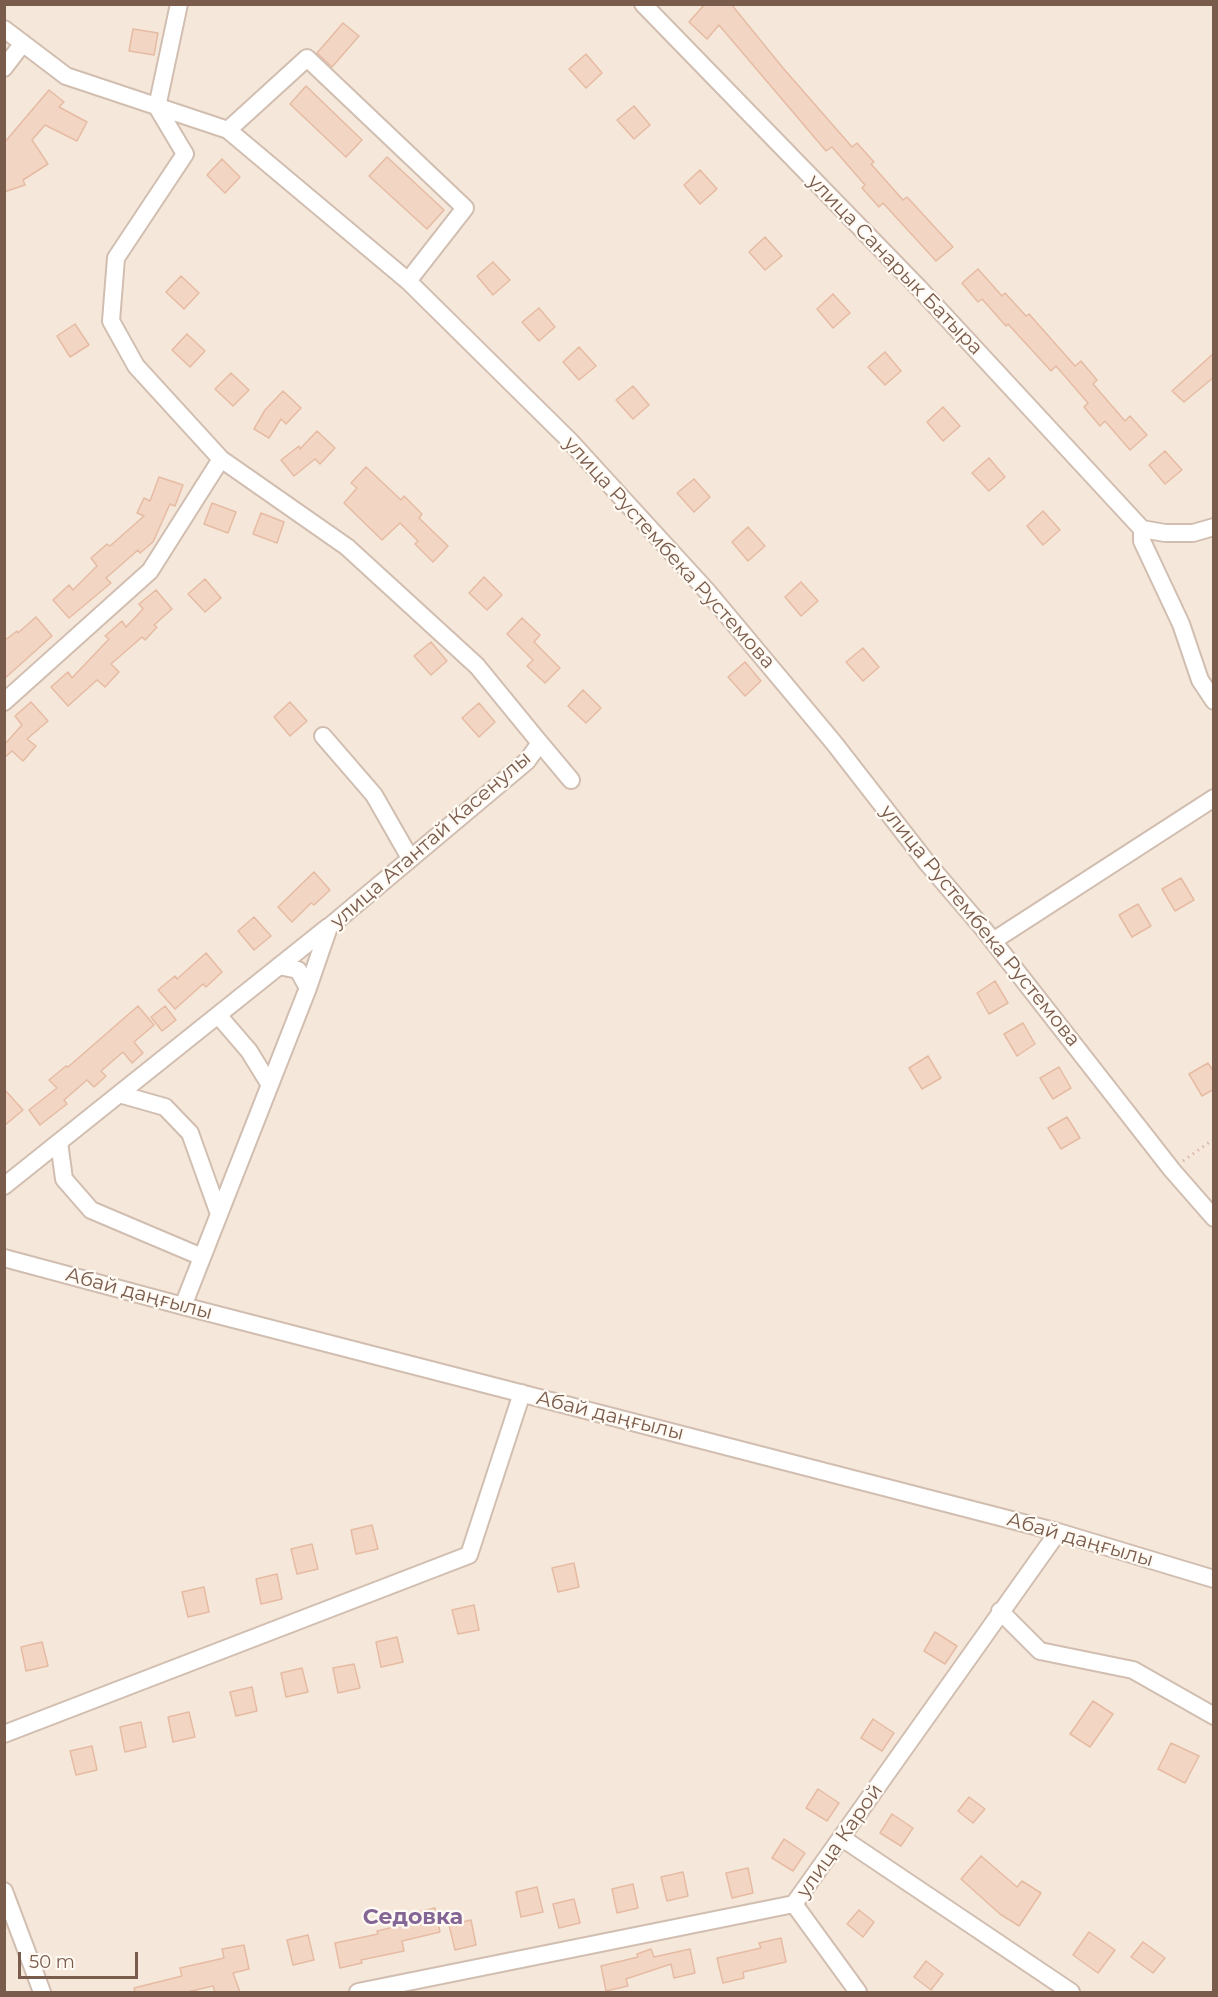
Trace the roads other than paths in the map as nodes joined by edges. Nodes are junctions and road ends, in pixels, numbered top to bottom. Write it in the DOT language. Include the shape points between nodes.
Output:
graph roads {
  1 [pos="179,4"];
  2 [pos="643,4"];
  3 [pos="4,28"];
  4 [pos="23,43"];
  5 [pos="4,68"];
  6 [pos="157,107"];
  7 [pos="228,130"];
  8 [pos="408,281"];
  9 [pos="221,459"];
  10 [pos="1214,527"];
  11 [pos="1142,530"];
  12 [pos="1214,701"];
  13 [pos="4,702"];
  14 [pos="323,736"];
  15 [pos="540,743"];
  16 [pos="571,780"];
  17 [pos="1214,798"];
  18 [pos="410,858"];
  19 [pos="329,927"];
  20 [pos="993,941"];
  21 [pos="279,966"];
  22 [pos="308,988"];
  23 [pos="218,1016"];
  24 [pos="270,1085"];
  25 [pos="119,1094"];
  26 [pos="59,1142"];
  27 [pos="4,1186"];
  28 [pos="219,1214"];
  29 [pos="1214,1218"];
  30 [pos="202,1257"];
  31 [pos="4,1258"];
  32 [pos="183,1306"];
  33 [pos="522,1393"];
  34 [pos="1058,1532"];
  35 [pos="1214,1579"];
  36 [pos="1000,1611"];
  37 [pos="1214,1716"];
  38 [pos="4,1734"];
  39 [pos="842,1839"];
  40 [pos="4,1891"];
  41 [pos="794,1904"];
  42 [pos="42,1992"];
  43 [pos="358,1992"];
  44 [pos="858,1992"];
  45 [pos="1071,1992"];
  1 -- 6 [label="street"];
  2 -- 11 [label="street, улица Санарык Батыра" via="918,287"];
  3 -- 4 [label="street, улица Рустембека Рустемова"];
  4 -- 5 [label="street"];
  4 -- 6 [label="street, улица Рустембека Рустемова" via="66,76"];
  6 -- 7 [label="street, улица Рустембека Рустемова"];
  6 -- 9 [label="street, улица Атантай Касенулы" via="185,153 116,258 111,321 136,366"];
  7 -- 8 [label="street, улица Рустембека Рустемова"];
  7 -- 8 [label="street" via="307,58 465,208"];
  8 -- 20 [label="street, улица Рустембека Рустемова" via="569,440 707,591"];
  9 -- 13 [label="street" via="150,571"];
  9 -- 15 [label="street, улица Атантай Касенулы" via="347,547 477,666"];
  10 -- 11 [label="street" via="1193,533"];
  11 -- 12 [label="street" via="1142,541 1181,624 1200,680"];
  14 -- 18 [label="street" via="374,795"];
  15 -- 16 [label="street"];
  15 -- 18 [label="street, улица Атантай Касенулы" via="527,761"];
  17 -- 20 [label="street"];
  18 -- 19 [label="street, улица Атантай Касенулы"];
  19 -- 21 [label="street"];
  19 -- 22 [label="street, улица Атантай Касенулы"];
  20 -- 29 [label="street, улица Рустембека Рустемова"];
  21 -- 22 [label="street" via="298,970"];
  21 -- 23 [label="street"];
  22 -- 24 [label="street, улица Атантай Касенулы"];
  23 -- 24 [label="street" via="249,1051"];
  23 -- 25 [label="street"];
  24 -- 28 [label="street, улица Атантай Касенулы"];
  25 -- 26 [label="street"];
  25 -- 28 [label="street" via="165,1107 190,1133"];
  26 -- 27 [label="street"];
  26 -- 30 [label="street" via="64,1179 91,1210"];
  28 -- 30 [label="street, улица Атантай Касенулы"];
  30 -- 32 [label="street, улица Атантай Касенулы"];
  31 -- 32 [label="street, Абай даңғылы"];
  32 -- 33 [label="street, Абай даңғылы"];
  33 -- 34 [label="street, Абай даңғылы"];
  33 -- 38 [label="street" via="469,1554"];
  34 -- 35 [label="street, Абай даңғылы"];
  34 -- 36 [label="street, улица Карой"];
  36 -- 37 [label="street" via="1040,1651 1133,1670"];
  36 -- 39 [label="street, улица Карой"];
  39 -- 41 [label="street, улица Карой"];
  39 -- 45 [label="street"];
  40 -- 42 [label="street"];
  41 -- 43 [label="street, улица Карой"];
  41 -- 44 [label="street"];
}
